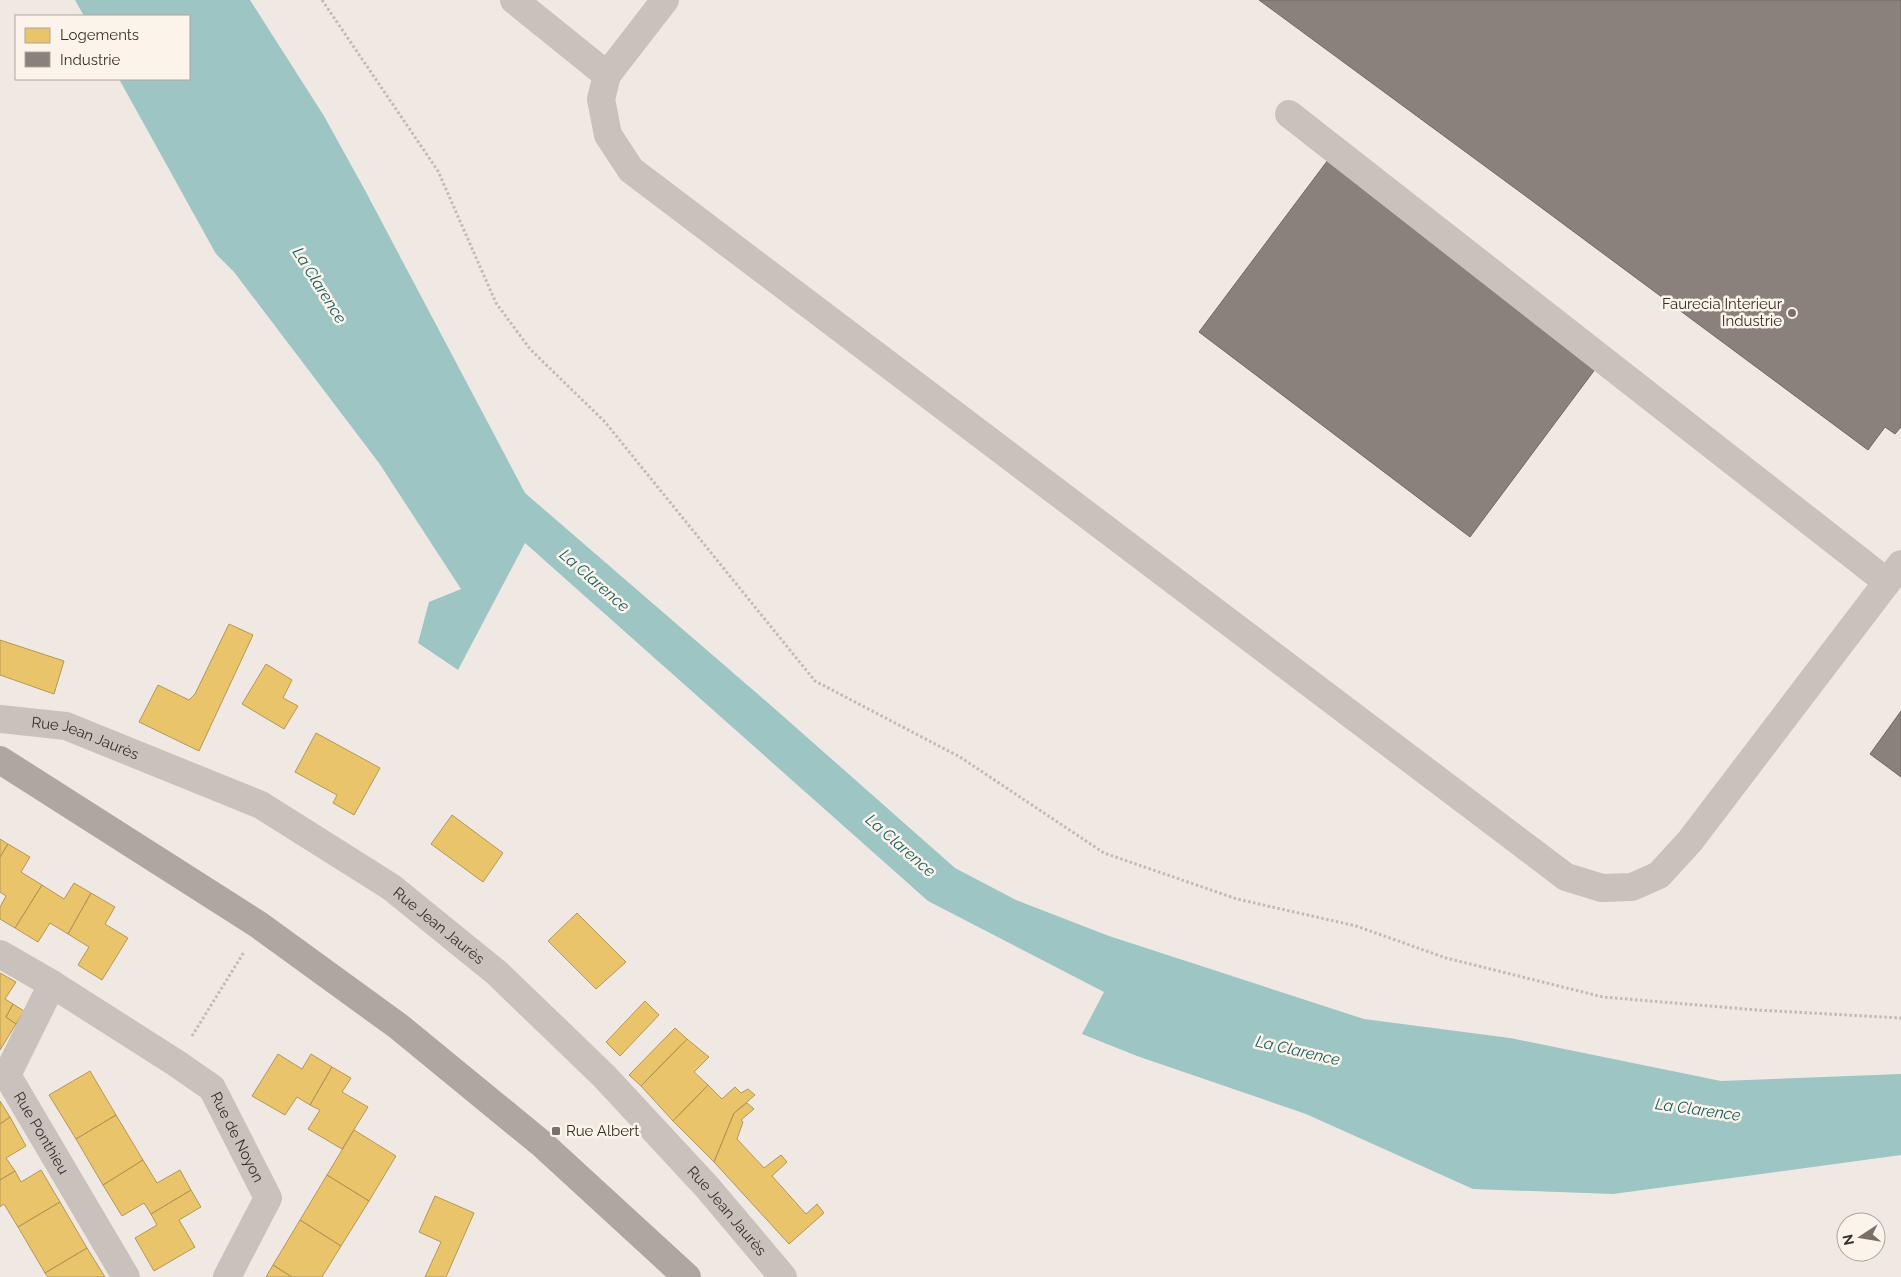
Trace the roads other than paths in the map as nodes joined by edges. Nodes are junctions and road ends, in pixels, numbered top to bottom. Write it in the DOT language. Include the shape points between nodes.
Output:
graph roads {
  1 [pos="514,0"];
  2 [pos="664,0"];
  3 [pos="607,75"];
  4 [pos="1289,114"];
  5 [pos="1894,573"];
  6 [pos="0,719"];
  7 [pos="0,760"];
  8 [pos="0,954"];
  9 [pos="52,984"];
  10 [pos="126,1277"];
  11 [pos="227,1277"];
  12 [pos="687,1277"];
  13 [pos="783,1277"];
  1 -- 3 [label="street"];
  2 -- 3 [label="street"];
  3 -- 5 [label="street" via="601,99 608,135 631,170 1566,877 1602,888 1632,887 1658,875 1690,841"];
  4 -- 5 [label="street"];
  6 -- 13 [label="street, Rue Jean Jaurès" via="66,726 261,805 391,888 497,973 604,1076"];
  7 -- 12 [label="main road" via="259,925 398,1026 542,1144"];
  8 -- 9 [label="street"];
  9 -- 10 [label="street, Rue Ponthieu" via="7,1075"];
  9 -- 11 [label="street, Rue de Noyon" via="212,1088 268,1198"];
}
